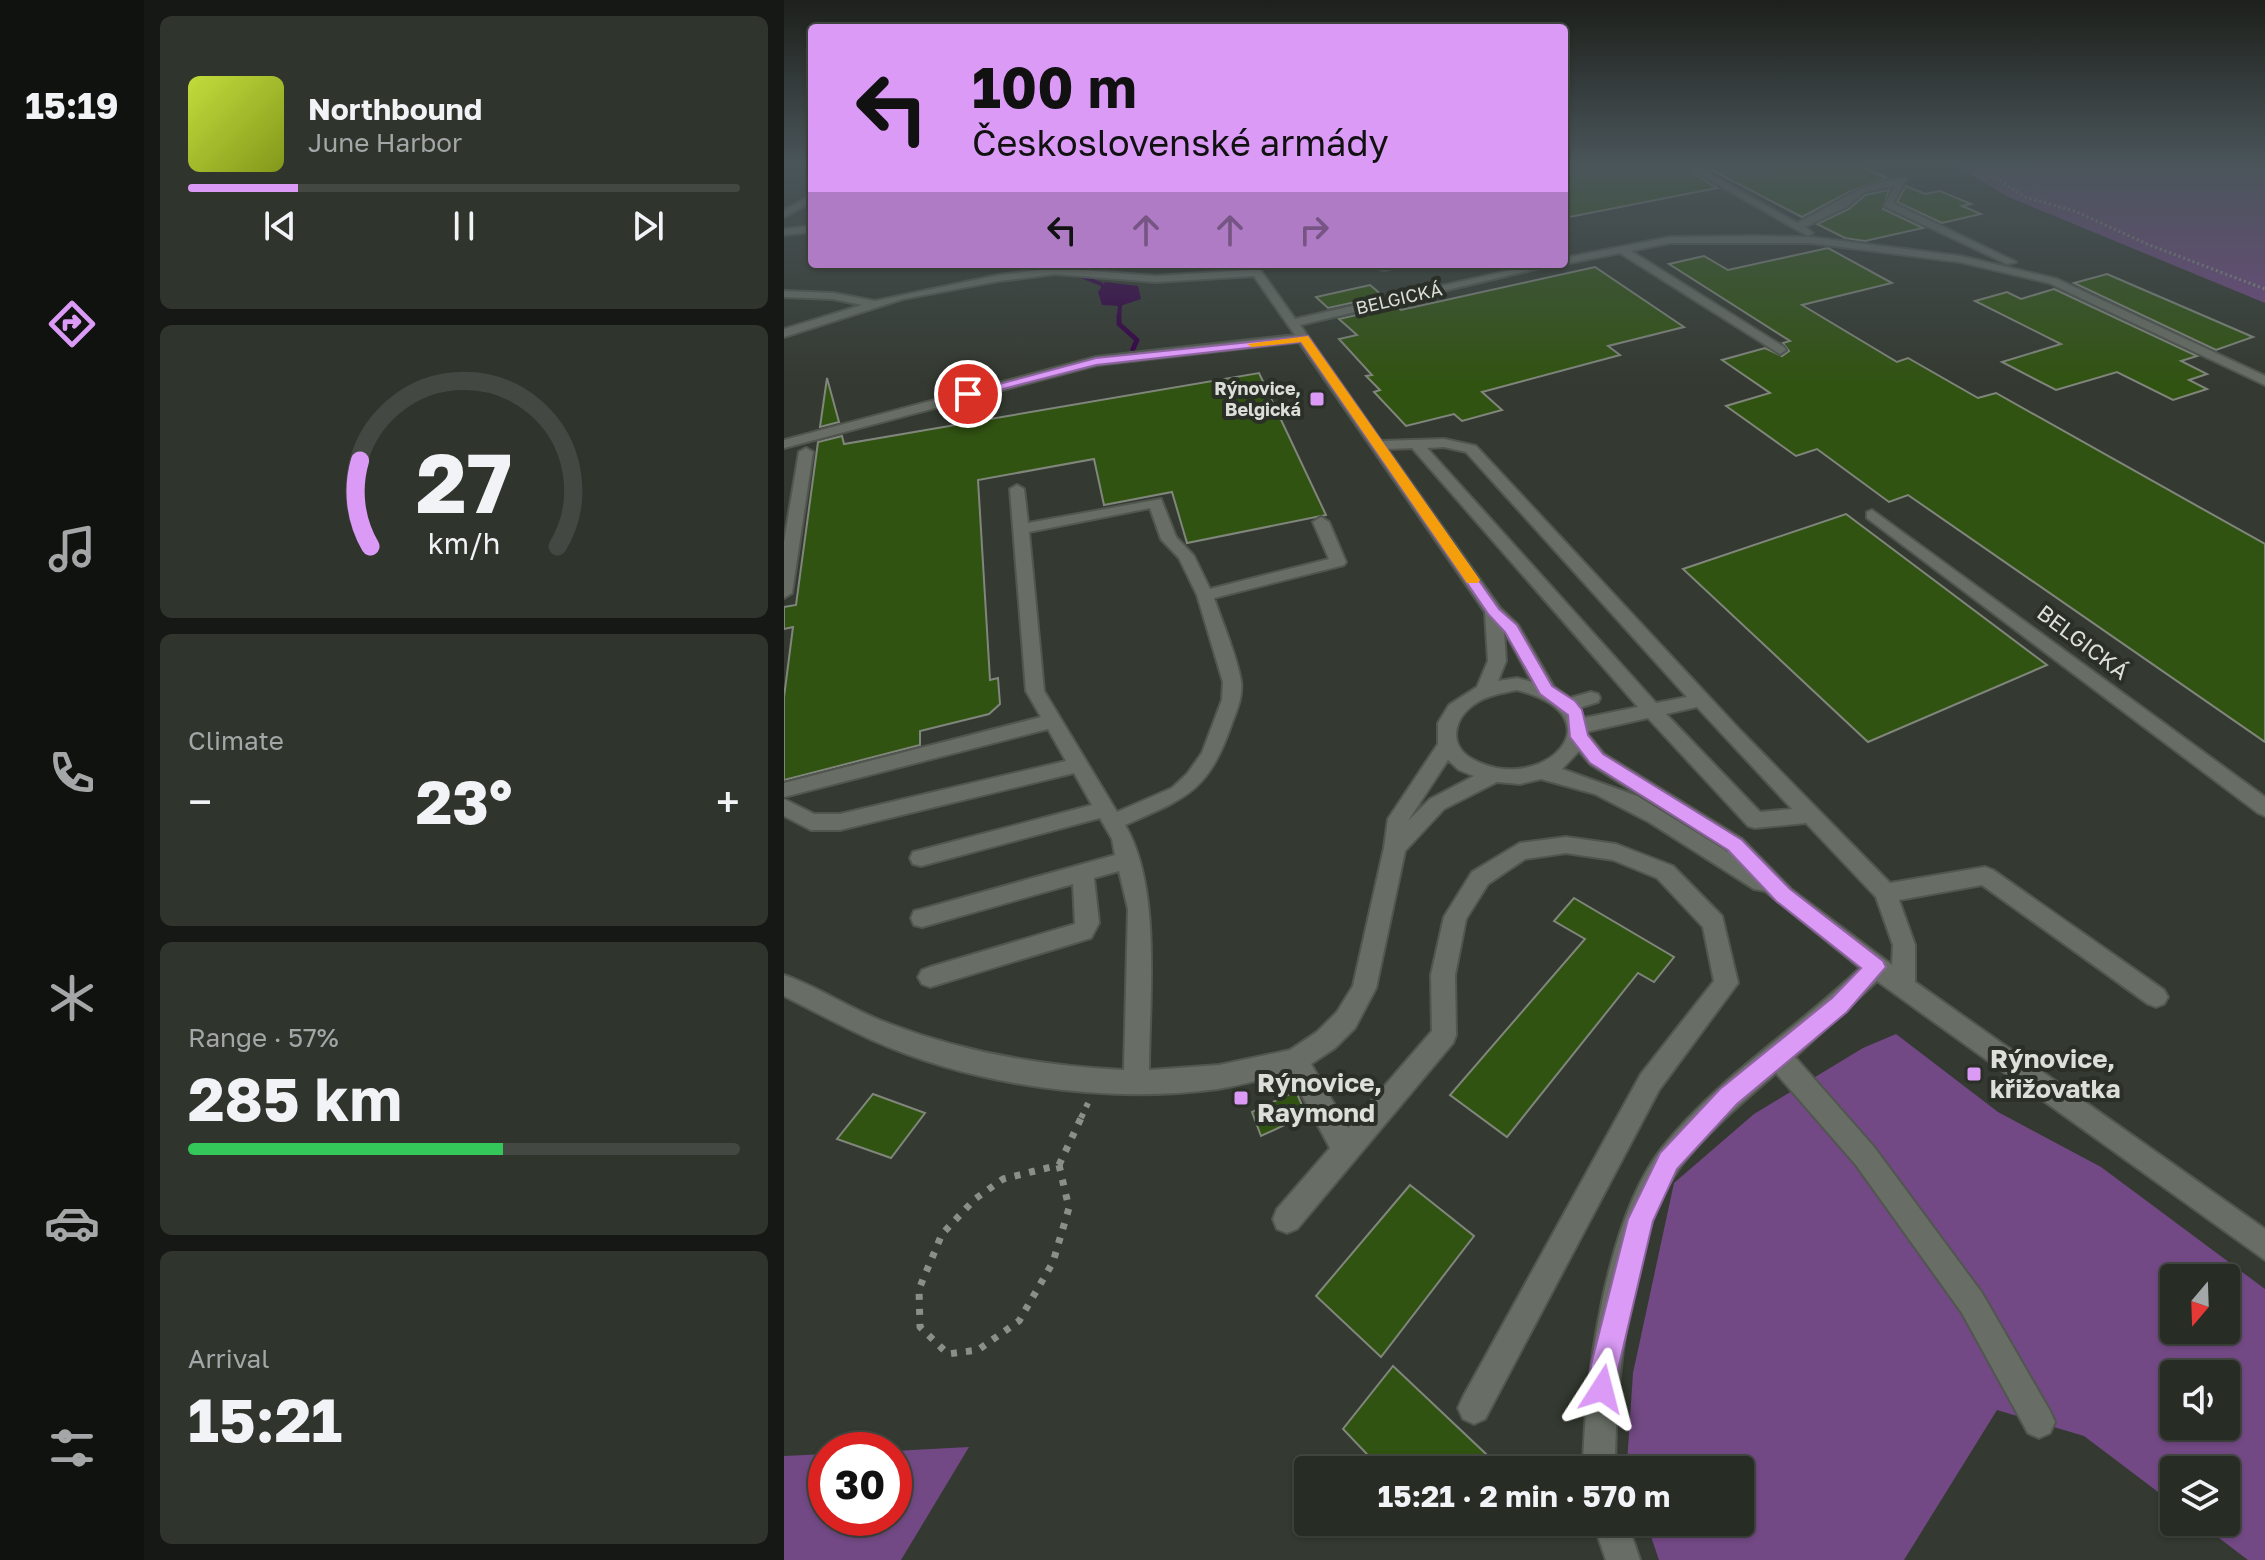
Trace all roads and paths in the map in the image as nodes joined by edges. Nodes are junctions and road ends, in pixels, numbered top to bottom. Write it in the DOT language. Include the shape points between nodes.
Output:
graph roads {
  1 [pos="1808,235"];
  2 [pos="1953,235"];
  3 [pos="2127,235"];
  4 [pos="1810,240"];
  5 [pos="1621,249"];
  6 [pos="1568,260"];
  7 [pos="1534,268"];
  8 [pos="1254,269"];
  9 [pos="2053,281"];
  10 [pos="2265,289"];
  11 [pos="784,294"];
  12 [pos="875,304"];
  13 [pos="1293,323"];
  14 [pos="784,333"];
  15 [pos="1304,338"];
  16 [pos="1780,350"];
  17 [pos="2265,381"];
  18 [pos="784,444"];
  19 [pos="1416,444"];
  20 [pos="1380,445"];
  21 [pos="806,452"];
  22 [pos="1017,489"];
  23 [pos="1872,515"];
  24 [pos="1321,522"];
  25 [pos="1020,529"];
  26 [pos="786,560"];
  27 [pos="784,593"];
  28 [pos="1205,595"];
  29 [pos="1494,612"];
  30 [pos="1486,688"];
  31 [pos="1546,690"];
  32 [pos="1591,698"];
  33 [pos="1701,700"];
  34 [pos="1569,705"];
  35 [pos="1653,712"];
  36 [pos="1053,721"];
  37 [pos="1579,731"];
  38 [pos="1448,744"];
  39 [pos="1079,765"];
  40 [pos="1542,772"];
  41 [pos="1493,775"];
  42 [pos="784,790"];
  43 [pos="784,807"];
  44 [pos="2265,808"];
  45 [pos="1814,815"];
  46 [pos="1109,816"];
  47 [pos="1395,848"];
  48 [pos="921,858"];
  49 [pos="1127,860"];
  50 [pos="1083,872"];
  51 [pos="1886,893"];
  52 [pos="1783,895"];
  53 [pos="922,918"];
  54 [pos="1876,967"];
  55 [pos="930,977"];
  56 [pos="784,985"];
  57 [pos="1903,986"];
  58 [pos="2156,997"];
  59 [pos="1778,1056"];
  60 [pos="1296,1060"];
  61 [pos="1099,1081"];
  62 [pos="1136,1083"];
  63 [pos="1346,1150"];
  64 [pos="1059,1165"];
  65 [pos="1287,1219"];
  66 [pos="2265,1246"];
  67 [pos="1474,1408"];
  68 [pos="2039,1422"];
  69 [pos="1598,1456"];
  70 [pos="1615,1536"];
  71 [pos="1623,1560"];
  1 -- 4 [label="street"];
  2 -- 9 [label="street"];
  3 -- 10 [label="path"];
  4 -- 5 [label="street" via="1670,240"];
  4 -- 9 [label="street" via="1960,259"];
  5 -- 6 [label="street"];
  5 -- 16 [label="street"];
  7 -- 13 [label="street, BELGICKÁ"];
  8 -- 12 [label="street" via="1156,279 1055,271"];
  8 -- 13 [label="street"];
  9 -- 17 [label="street"];
  11 -- 12 [label="street"];
  12 -- 14 [label="street"];
  13 -- 15 [label="street"];
  15 -- 18 [label="street" via="1096,361"];
  15 -- 20 [label="street"];
  19 -- 20 [label="street"];
  19 -- 33 [label="street" via="1471,449"];
  19 -- 35 [label="street"];
  20 -- 29 [label="street"];
  21 -- 26 [label="street"];
  22 -- 25 [label="street"];
  23 -- 44 [label="street, BELGICKÁ"];
  24 -- 28 [label="street" via="1338,562"];
  25 -- 28 [label="street" via="1156,502 1169,539 1186,556"];
  25 -- 36 [label="street" via="1035,691"];
  26 -- 27 [label="street"];
  28 -- 46 [label="street" via="1232,682 1231,700 1211,755 1179,793"];
  29 -- 30 [label="street" via="1497,661"];
  29 -- 31 [label="street" via="1512,629"];
  30 -- 31 [label="street" via="1517,684"];
  30 -- 38 [label="street" via="1452,711"];
  31 -- 34 [label="street"];
  32 -- 34 [label="street"];
  33 -- 35 [label="street"];
  33 -- 45 [label="street"];
  34 -- 37 [label="street"];
  35 -- 37 [label="street"];
  35 -- 45 [label="street" via="1755,820"];
  36 -- 39 [label="street"];
  36 -- 42 [label="street"];
  37 -- 40 [label="street" via="1567,758"];
  37 -- 52 [label="street" via="1597,759 1735,845"];
  38 -- 41 [label="street" via="1465,764"];
  38 -- 47 [label="street" via="1398,819"];
  39 -- 43 [label="street" via="840,822 811,822"];
  39 -- 46 [label="street"];
  40 -- 41 [label="street"];
  40 -- 52 [label="street" via="1622,797"];
  41 -- 47 [label="street" via="1437,804"];
  45 -- 51 [label="street"];
  46 -- 48 [label="street"];
  46 -- 49 [label="street"];
  47 -- 60 [label="street" via="1364,988 1346,1020"];
  49 -- 50 [label="street"];
  49 -- 62 [label="street" via="1139,909"];
  50 -- 53 [label="street"];
  50 -- 55 [label="street" via="1088,923 1083,931"];
  51 -- 57 [label="street" via="1904,945"];
  51 -- 58 [label="street" via="1985,876"];
  52 -- 54 [label="street"];
  54 -- 57 [label="street"];
  54 -- 59 [label="street"];
  56 -- 61 [label="street" via="882,1033 987,1067"];
  57 -- 66 [label="street"];
  59 -- 68 [label="street" via="1865,1156 1972,1303"];
  59 -- 69 [label="street" via="1729,1097 1668,1161 1641,1219 1605,1365"];
  60 -- 62 [label="street" via="1219,1077"];
  60 -- 63 [label="street"];
  61 -- 62 [label="street"];
  61 -- 64 [label="path"];
  63 -- 65 [label="street"];
  63 -- 67 [label="street" via="1444,1035 1443,975 1455,917 1480,878 1520,851 1566,845 1616,852 1665,872 1714,923 1726,983 1650,1082"];
  64 -- 64 [label="path" via="1069,1208 1053,1262 1019,1321 978,1350 948,1354 920,1327 919,1289 942,1234 1003,1179"];
  70 -- 71 [label="street"];
}
